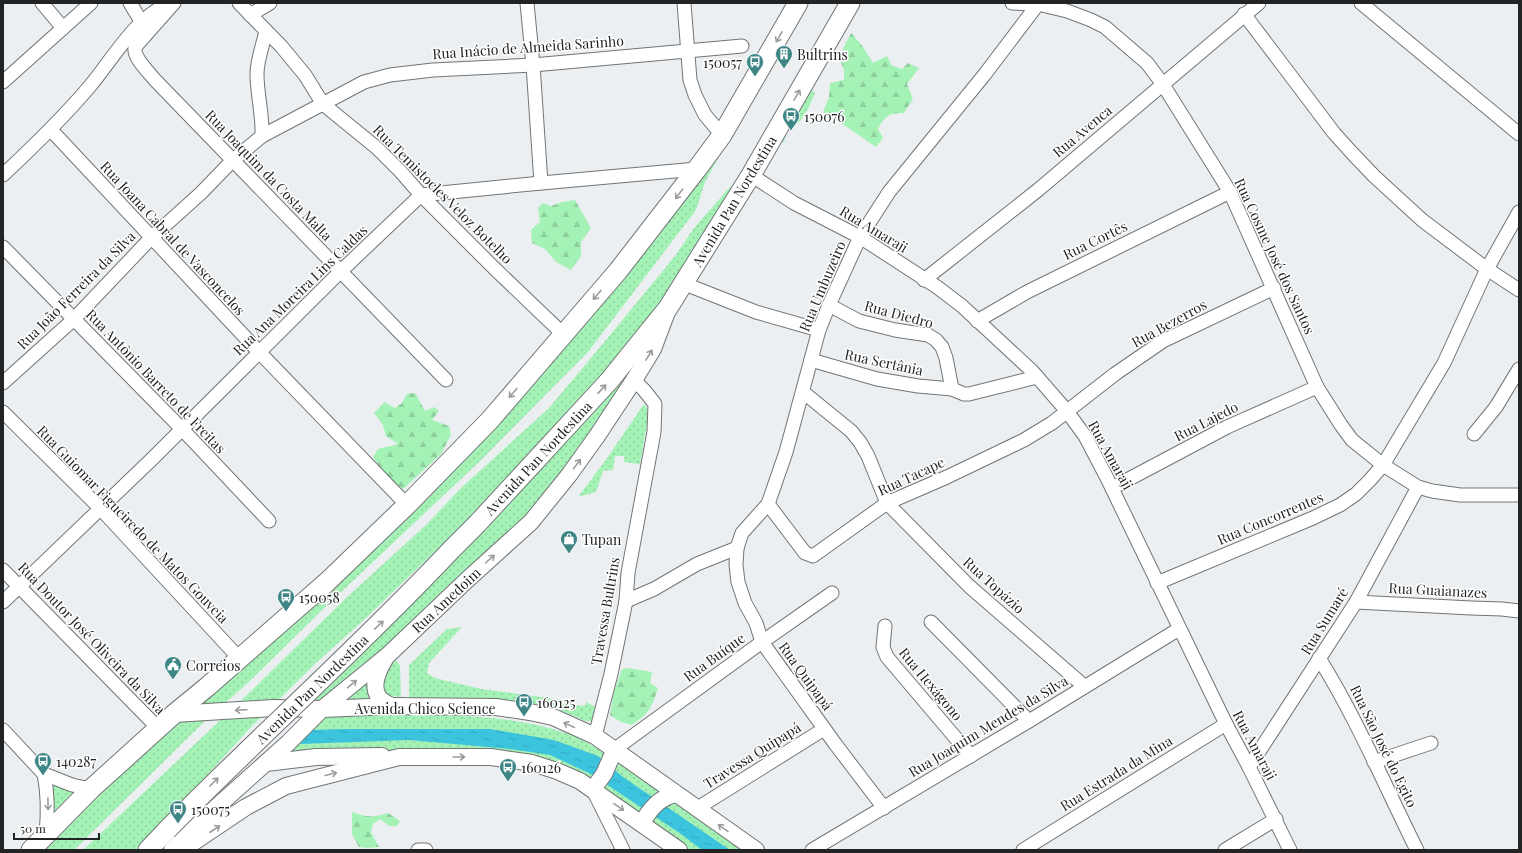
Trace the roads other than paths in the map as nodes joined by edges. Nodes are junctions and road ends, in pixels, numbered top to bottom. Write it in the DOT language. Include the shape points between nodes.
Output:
graph roads {
  1 [pos="42,3"];
  2 [pos="91,3"];
  3 [pos="130,3"];
  4 [pos="173,3"];
  5 [pos="239,3"];
  6 [pos="270,3"];
  7 [pos="527,3"];
  8 [pos="684,3"];
  9 [pos="798,3"];
  10 [pos="850,3"];
  11 [pos="1012,3"];
  12 [pos="1258,3"];
  13 [pos="1361,3"];
  14 [pos="1038,4"];
  15 [pos="1244,14"];
  16 [pos="250,15"];
  17 [pos="141,21"];
  18 [pos="63,28"];
  19 [pos="266,31"];
  20 [pos="742,46"];
  21 [pos="688,50"];
  22 [pos="533,65"];
  23 [pos="4,79"];
  24 [pos="1162,83"];
  25 [pos="323,104"];
  26 [pos="51,130"];
  27 [pos="1519,134"];
  28 [pos="722,135"];
  29 [pos="262,136"];
  30 [pos="232,161"];
  31 [pos="697,169"];
  32 [pos="3,175"];
  33 [pos="751,175"];
  34 [pos="540,183"];
  35 [pos="1230,192"];
  36 [pos="421,195"];
  37 [pos="1519,212"];
  38 [pos="860,237"];
  39 [pos="151,238"];
  40 [pos="3,246"];
  41 [pos="1487,270"];
  42 [pos="341,271"];
  43 [pos="924,280"];
  44 [pos="684,284"];
  45 [pos="1274,288"];
  46 [pos="1519,290"];
  47 [pos="829,305"];
  48 [pos="668,308"];
  49 [pos="74,319"];
  50 [pos="977,320"];
  51 [pos="819,330"];
  52 [pos="563,334"];
  53 [pos="259,352"];
  54 [pos="811,360"];
  55 [pos="1519,369"];
  56 [pos="1036,377"];
  57 [pos="446,380"];
  58 [pos="634,380"];
  59 [pos="3,383"];
  60 [pos="1317,387"];
  61 [pos="952,389"];
  62 [pos="802,392"];
  63 [pos="1066,410"];
  64 [pos="3,412"];
  65 [pos="182,429"];
  66 [pos="1474,434"];
  67 [pos="1383,464"];
  68 [pos="1418,487"];
  69 [pos="1112,488"];
  70 [pos="1519,495"];
  71 [pos="887,503"];
  72 [pos="768,504"];
  73 [pos="407,505"];
  74 [pos="100,508"];
  75 [pos="270,521"];
  76 [pos="736,548"];
  77 [pos="3,570"];
  78 [pos="1157,583"];
  79 [pos="19,586"];
  80 [pos="832,593"];
  81 [pos="3,602"];
  82 [pos="626,602"];
  83 [pos="1356,602"];
  84 [pos="1519,611"];
  85 [pos="931,622"];
  86 [pos="885,626"];
  87 [pos="1179,629"];
  88 [pos="762,642"];
  89 [pos="388,656"];
  90 [pos="239,658"];
  91 [pos="1319,658"];
  92 [pos="1084,686"];
  93 [pos="392,706"];
  94 [pos="273,708"];
  95 [pos="322,709"];
  96 [pos="174,714"];
  97 [pos="1029,721"];
  98 [pos="1226,724"];
  99 [pos="158,728"];
  100 [pos="824,729"];
  101 [pos="3,730"];
  102 [pos="595,736"];
  103 [pos="288,743"];
  104 [pos="1431,743"];
  105 [pos="971,756"];
  106 [pos="399,757"];
  107 [pos="610,762"];
  108 [pos="1374,762"];
  109 [pos="266,763"];
  110 [pos="1249,767"];
  111 [pos="44,774"];
  112 [pos="91,789"];
  113 [pos="593,789"];
  114 [pos="670,796"];
  115 [pos="696,808"];
  116 [pos="884,808"];
  117 [pos="1276,819"];
  118 [pos="642,823"];
  119 [pos="46,834"];
  120 [pos="32,850"];
  121 [pos="148,850"];
  122 [pos="172,850"];
  123 [pos="182,850"];
  124 [pos="418,850"];
  125 [pos="426,850"];
  126 [pos="623,850"];
  127 [pos="679,850"];
  128 [pos="756,850"];
  129 [pos="812,850"];
  130 [pos="1023,850"];
  131 [pos="1225,850"];
  132 [pos="1290,850"];
  133 [pos="1417,850"];
  1 -- 18 [label="street"];
  2 -- 18 [label="street"];
  3 -- 17 [label="street"];
  4 -- 17 [label="street" via="156,10"];
  4 -- 30 [label="street, Rua Joaquim da Costa Malta" via="134,51 155,80"];
  5 -- 16 [label="street, Rua Temistocles Veloz Botelho"];
  6 -- 16 [label="street"];
  7 -- 22 [label="street"];
  8 -- 21 [label="street"];
  9 -- 28 [label="highway, one-way"];
  33 -- 10 [label="highway, Avenida Pan Nordestina, one-way"];
  11 -- 14 [label="street, Rua Cosme José dos Santos"];
  12 -- 15 [label="street, Rua Avenca"];
  13 -- 27 [label="street"];
  14 -- 24 [label="street, Rua Cosme José dos Santos" via="1067,11 1105,27 1147,63"];
  14 -- 38 [label="street, Rua Umbuzeiro" via="889,192"];
  15 -- 24 [label="street, Rua Avenca"];
  15 -- 41 [label="street" via="1353,154 1422,220"];
  16 -- 19 [label="street, Rua Temistocles Veloz Botelho"];
  17 -- 26 [label="street" via="91,86"];
  18 -- 23 [label="street"];
  19 -- 25 [label="street, Rua Temistocles Veloz Botelho" via="305,75"];
  19 -- 29 [label="street" via="257,75"];
  20 -- 21 [label="street, Rua Inácio de Almeida Sarinho"];
  21 -- 22 [label="street, Rua Inácio de Almeida Sarinho"];
  21 -- 28 [label="street" via="690,80 695,95 705,115"];
  22 -- 25 [label="street, Rua Inácio de Almeida Sarinho" via="390,75 364,82"];
  22 -- 34 [label="street"];
  24 -- 35 [label="street, Rua Cosme José dos Santos"];
  24 -- 43 [label="street, Rua Avenca" via="1038,190"];
  25 -- 29 [label="street, Rua João Ferreira da Silva"];
  25 -- 36 [label="street, Rua Temistocles Veloz Botelho" via="377,148"];
  26 -- 32 [label="street"];
  26 -- 39 [label="street, Rua Joana Cabral de Vasconcelos"];
  28 -- 31 [label="highway"];
  29 -- 30 [label="street, Rua João Ferreira da Silva"];
  30 -- 39 [label="street, Rua João Ferreira da Silva"];
  30 -- 42 [label="street, Rua Joaquim da Costa Malta"];
  31 -- 34 [label="street"];
  31 -- 52 [label="highway, one-way" via="623,264"];
  33 -- 38 [label="street, Rua Amaraji" via="794,203"];
  33 -- 44 [label="highway, Avenida Pan Nordestina"];
  34 -- 36 [label="street"];
  35 -- 45 [label="street, Rua Cosme José dos Santos"];
  35 -- 50 [label="street, Rua Cortês" via="1027,292"];
  36 -- 42 [label="street, Rua Ana Moreira Lins Caldas"];
  36 -- 52 [label="street, Rua Temistocles Veloz Botelho"];
  37 -- 41 [label="street, Rua Concorrentes"];
  38 -- 43 [label="street, Rua Amaraji"];
  38 -- 47 [label="street, Rua Umbuzeiro"];
  39 -- 49 [label="street, Rua João Ferreira da Silva"];
  39 -- 53 [label="street, Rua Joana Cabral de Vasconcelos"];
  40 -- 49 [label="street, Rua Antônio Barreto de Freitas"];
  41 -- 46 [label="street"];
  41 -- 67 [label="street, Rua Concorrentes" via="1444,363"];
  42 -- 53 [label="street, Rua Ana Moreira Lins Caldas"];
  42 -- 57 [label="street, Rua Joaquim da Costa Malta"];
  43 -- 50 [label="street, Rua Amaraji" via="962,306"];
  44 -- 48 [label="highway, Avenida Pan Nordestina"];
  44 -- 51 [label="street" via="756,312"];
  45 -- 60 [label="street, Rua Cosme José dos Santos"];
  45 -- 63 [label="street, Rua Bezerros" via="1163,341"];
  47 -- 51 [label="street, Rua Umbuzeiro"];
  47 -- 61 [label="street, Rua Diedro" via="859,321 928,335 936,340 946,358"];
  58 -- 48 [label="main road, Rua Amedoim, one-way" via="653,349"];
  121 -- 48 [label="highway, Avenida Pan Nordestina, one-way, bridge" via="402,602 477,524 609,381"];
  49 -- 59 [label="street, Rua João Ferreira da Silva"];
  49 -- 65 [label="street, Rua Antônio Barreto de Freitas"];
  50 -- 56 [label="street, Rua Amaraji"];
  51 -- 54 [label="street, Rua Umbuzeiro"];
  52 -- 73 [label="highway, one-way" via="490,420"];
  53 -- 65 [label="street, Rua Ana Moreira Lins Caldas"];
  53 -- 73 [label="street, Rua Joana Cabral de Vasconcelos"];
  54 -- 61 [label="street, Rua Sertânia" via="877,379"];
  54 -- 62 [label="street, Rua Umbuzeiro"];
  55 -- 66 [label="street" via="1496,407"];
  56 -- 61 [label="street, Rua Sertânia" via="969,394"];
  56 -- 63 [label="street, Rua Amaraji"];
  58 -- 82 [label="street, Travessa Bultrins" via="655,404 654,432 628,573"];
  89 -- 58 [label="main road, Rua Amedoim, one-way" via="531,522 569,475"];
  60 -- 67 [label="street, Rua Cosme José dos Santos" via="1352,440"];
  60 -- 69 [label="street, Rua Lajedo" via="1227,427"];
  62 -- 71 [label="street" via="851,431 860,442"];
  62 -- 72 [label="street, Rua Umbuzeiro" via="786,452"];
  63 -- 69 [label="street, Rua Amaraji" via="1085,436"];
  63 -- 71 [label="street, Rua Tacape" via="1024,440"];
  64 -- 74 [label="street, Rua Guiomar Figueiredo de Matos Gouveia"];
  65 -- 74 [label="street, Rua Ana Moreira Lins Caldas"];
  65 -- 75 [label="street, Rua Antônio Barreto de Freitas"];
  67 -- 68 [label="street, Rua Cosme José dos Santos"];
  67 -- 78 [label="street, Rua Concorrentes" via="1356,494 1340,505"];
  68 -- 70 [label="street, Rua Cosme José dos Santos" via="1460,495"];
  68 -- 83 [label="street, Rua Sumaré"];
  69 -- 78 [label="street, Rua Amaraji"];
  71 -- 72 [label="street, Rua Tacape" via="813,556 805,553"];
  71 -- 92 [label="street, Rua Topázio" via="969,586"];
  72 -- 76 [label="street, Rua Umbuzeiro" via="742,533"];
  73 -- 90 [label="highway" via="327,582"];
  74 -- 79 [label="street, Rua Ana Moreira Lins Caldas"];
  74 -- 90 [label="street, Rua Guiomar Figueiredo de Matos Gouveia"];
  76 -- 82 [label="street" via="697,564"];
  76 -- 88 [label="street, Rua Quipapá" via="738,582"];
  77 -- 79 [label="street, Rua Doutor José Oliveira da Silva"];
  78 -- 87 [label="street, Rua Amaraji"];
  79 -- 81 [label="street, Rua Ana Moreira Lins Caldas"];
  79 -- 99 [label="street, Rua Doutor José Oliveira da Silva"];
  80 -- 88 [label="street, Rua Buíque"];
  82 -- 102 [label="street, Travessa Bultrins"];
  83 -- 84 [label="street, Rua Guaianazes"];
  83 -- 91 [label="street, Rua Sumaré"];
  85 -- 97 [label="street"];
  86 -- 105 [label="street, Rua Hexágono" via="883,647 887,657"];
  87 -- 92 [label="street, Rua Joaquim Mendes da Silva"];
  87 -- 98 [label="street, Rua Amaraji"];
  88 -- 100 [label="street, Rua Quipapá"];
  88 -- 107 [label="street, Rua Buíque"];
  89 -- 93 [label="main road" via="378,673 376,689 382,701"];
  95 -- 89 [label="main road, Rua Amedoim, one-way"];
  90 -- 96 [label="highway"];
  91 -- 108 [label="street, Rua São José do Egito"];
  91 -- 110 [label="street, Rua Sumaré"];
  92 -- 97 [label="street, Rua Joaquim Mendes da Silva"];
  93 -- 95 [label="main road, Avenida Chico Science"];
  102 -- 93 [label="main road, Avenida Chico Science, one-way" via="553,717 530,712 496,707"];
  94 -- 95 [label="main road, Avenida Chico Science"];
  94 -- 96 [label="main road, Avenida Chico Science, one-way"];
  94 -- 103 [label="main road" via="286,717"];
  95 -- 103 [label="main road, Rua Amedoim"];
  96 -- 99 [label="highway"];
  97 -- 105 [label="street, Rua Joaquim Mendes da Silva"];
  98 -- 110 [label="street, Rua Amaraji"];
  98 -- 130 [label="street, Rua Estrada da Mina"];
  99 -- 112 [label="highway"];
  100 -- 115 [label="street, Travessa Quipapá"];
  100 -- 116 [label="street, Rua Quipapá"];
  101 -- 111 [label="street"];
  102 -- 107 [label="main road, Avenida Chico Science"];
  103 -- 109 [label="main road, Rua Amedoim"];
  104 -- 108 [label="street"];
  105 -- 116 [label="street, Rua Joaquim Mendes da Silva"];
  106 -- 109 [label="main road" via="355,755"];
  106 -- 113 [label="main road, one-way" via="491,757 532,763 557,771"];
  123 -- 106 [label="main road, one-way" via="246,808 286,786"];
  107 -- 113 [label="main road"];
  107 -- 114 [label="main road, Avenida Chico Science"];
  108 -- 133 [label="street, Rua São José do Egito"];
  109 -- 122 [label="main road, Rua Amedoim"];
  110 -- 117 [label="street, Rua Amaraji"];
  111 -- 112 [label="street"];
  111 -- 119 [label="street, one-way" via="47,792"];
  112 -- 119 [label="highway"];
  113 -- 118 [label="main road, one-way"];
  113 -- 126 [label="street"];
  114 -- 115 [label="main road, Avenida Chico Science"];
  114 -- 118 [label="main road" via="650,809"];
  128 -- 115 [label="main road, Avenida Chico Science, one-way"];
  116 -- 129 [label="street, Rua Joaquim Mendes da Silva"];
  117 -- 131 [label="street"];
  117 -- 132 [label="street, Rua Amaraji"];
  118 -- 127 [label="main road"];
  119 -- 120 [label="highway"];
  124 -- 125 [label="street"];
}
